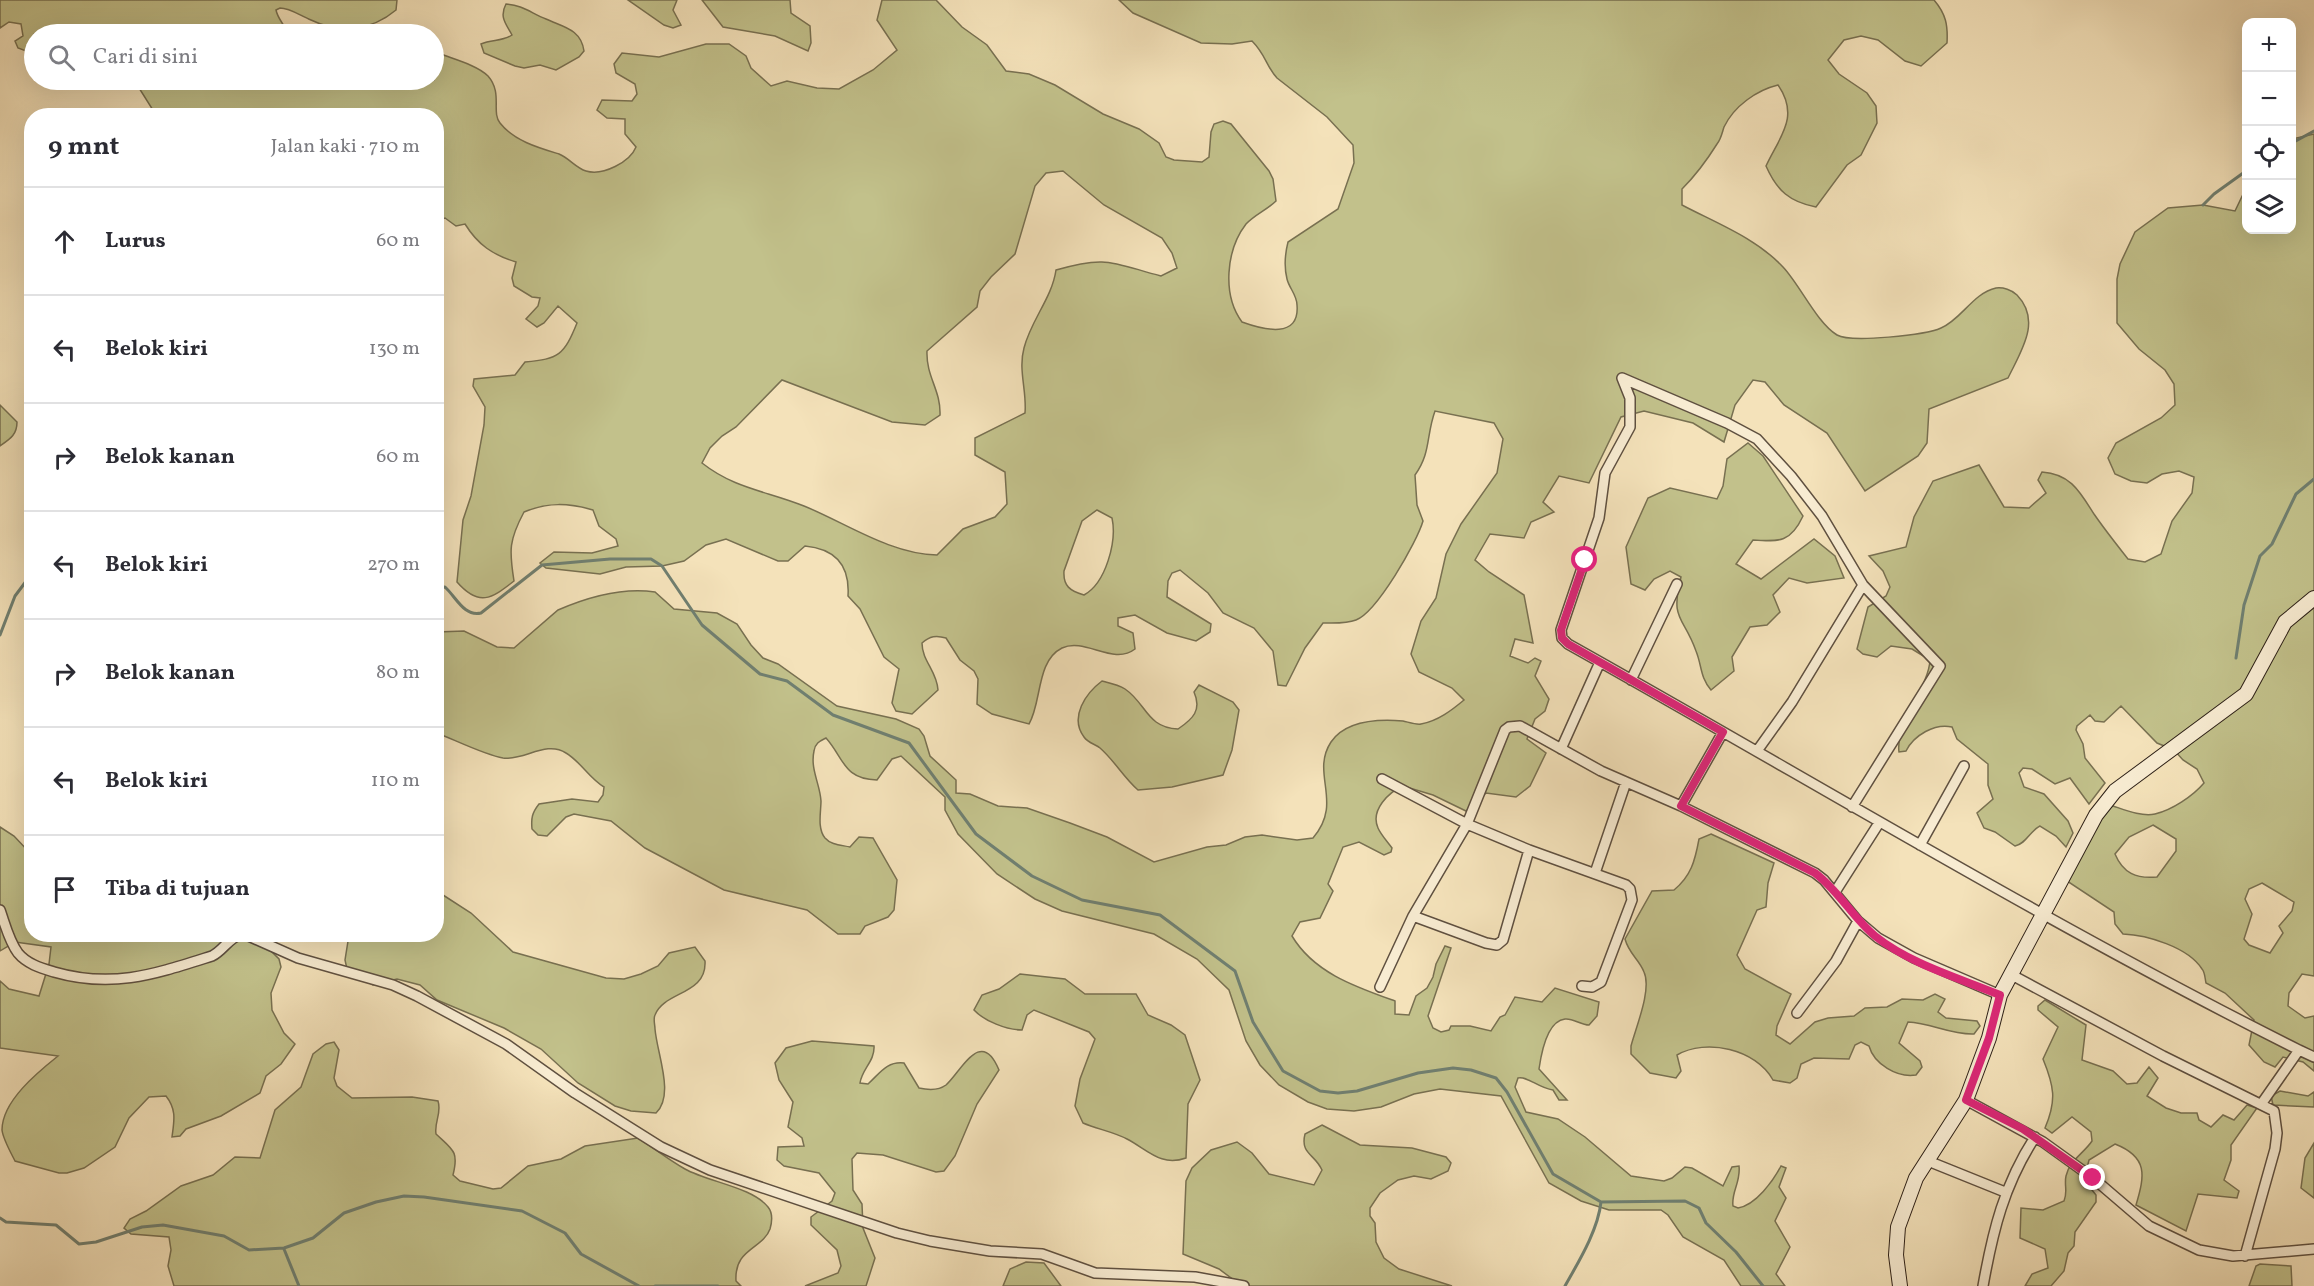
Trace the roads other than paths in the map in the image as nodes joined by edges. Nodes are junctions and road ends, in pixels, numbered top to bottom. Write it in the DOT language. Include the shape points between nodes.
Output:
graph roads {
  1 [pos="1677,584"];
  2 [pos="1863,585"];
  3 [pos="2314,598"];
  4 [pos="1600,662"];
  5 [pos="1631,680"];
  6 [pos="1723,732"];
  7 [pos="1561,749"];
  8 [pos="1756,751"];
  9 [pos="1964,766"];
  10 [pos="1382,779"];
  11 [pos="1626,782"];
  12 [pos="1681,806"];
  13 [pos="1852,807"];
  14 [pos="1879,823"];
  15 [pos="1467,824"];
  16 [pos="1920,845"];
  17 [pos="1529,850"];
  18 [pos="1595,873"];
  19 [pos="1835,892"];
  20 [pos="0,910"];
  21 [pos="2043,913"];
  22 [pos="1413,916"];
  23 [pos="1858,921"];
  24 [pos="230,942"];
  25 [pos="261,942"];
  26 [pos="2010,974"];
  27 [pos="1582,986"];
  28 [pos="1380,987"];
  29 [pos="2000,995"];
  30 [pos="1797,1013"];
  31 [pos="2299,1050"];
  32 [pos="2314,1057"];
  33 [pos="1966,1100"];
  34 [pos="2262,1103"];
  35 [pos="2035,1137"];
  36 [pos="1928,1161"];
  37 [pos="2005,1192"];
  38 [pos="2314,1249"];
  39 [pos="2245,1256"];
  40 [pos="1244,1286"];
  41 [pos="1900,1286"];
  42 [pos="1983,1286"];
  1 -- 5 [label="street"];
  2 -- 4 [label="street" via="1822,516 1757,439 1622,378 1630,398 1630,427 1605,473 1599,518 1561,630 1568,644"];
  2 -- 8 [label="street" via="1786,710"];
  2 -- 13 [label="street" via="1940,666"];
  3 -- 21 [label="main road" via="2285,622 2246,694 2115,790 2103,804"];
  4 -- 5 [label="street"];
  4 -- 7 [label="street"];
  5 -- 6 [label="street"];
  6 -- 8 [label="street"];
  6 -- 12 [label="street"];
  7 -- 11 [label="street"];
  7 -- 15 [label="street" via="1520,726 1505,730"];
  8 -- 13 [label="street"];
  9 -- 16 [label="street"];
  10 -- 15 [label="street"];
  11 -- 12 [label="street"];
  11 -- 18 [label="street"];
  12 -- 19 [label="street" via="1815,873"];
  13 -- 14 [label="street"];
  14 -- 16 [label="street"];
  14 -- 19 [label="street"];
  15 -- 17 [label="street"];
  15 -- 22 [label="street"];
  16 -- 21 [label="street"];
  17 -- 18 [label="street"];
  17 -- 22 [label="street" via="1503,940 1497,945"];
  18 -- 27 [label="street" via="1626,885 1632,900 1601,982 1592,987"];
  19 -- 23 [label="street"];
  20 -- 24 [label="street" via="26,961 86,979 144,978 212,956"];
  21 -- 26 [label="main road"];
  21 -- 31 [label="street" via="2179,990"];
  22 -- 28 [label="street"];
  23 -- 29 [label="street" via="1878,938 1914,958"];
  23 -- 30 [label="street" via="1836,960"];
  25 -- 40 [label="street" via="298,958 417,996 506,1044 652,1142 710,1170 930,1241 990,1251 1042,1254 1095,1273 1195,1277"];
  26 -- 29 [label="main road"];
  26 -- 34 [label="street" via="2163,1056"];
  29 -- 33 [label="main road"];
  31 -- 32 [label="street"];
  31 -- 34 [label="street"];
  33 -- 35 [label="street"];
  33 -- 36 [label="main road"];
  34 -- 39 [label="street" via="2274,1111 2277,1133 2269,1176"];
  35 -- 37 [label="street"];
  35 -- 39 [label="street" via="2093,1178 2149,1226 2199,1250"];
  36 -- 37 [label="street"];
  36 -- 41 [label="main road" via="1916,1178 1898,1227"];
  37 -- 42 [label="street"];
  38 -- 39 [label="street"];
}
